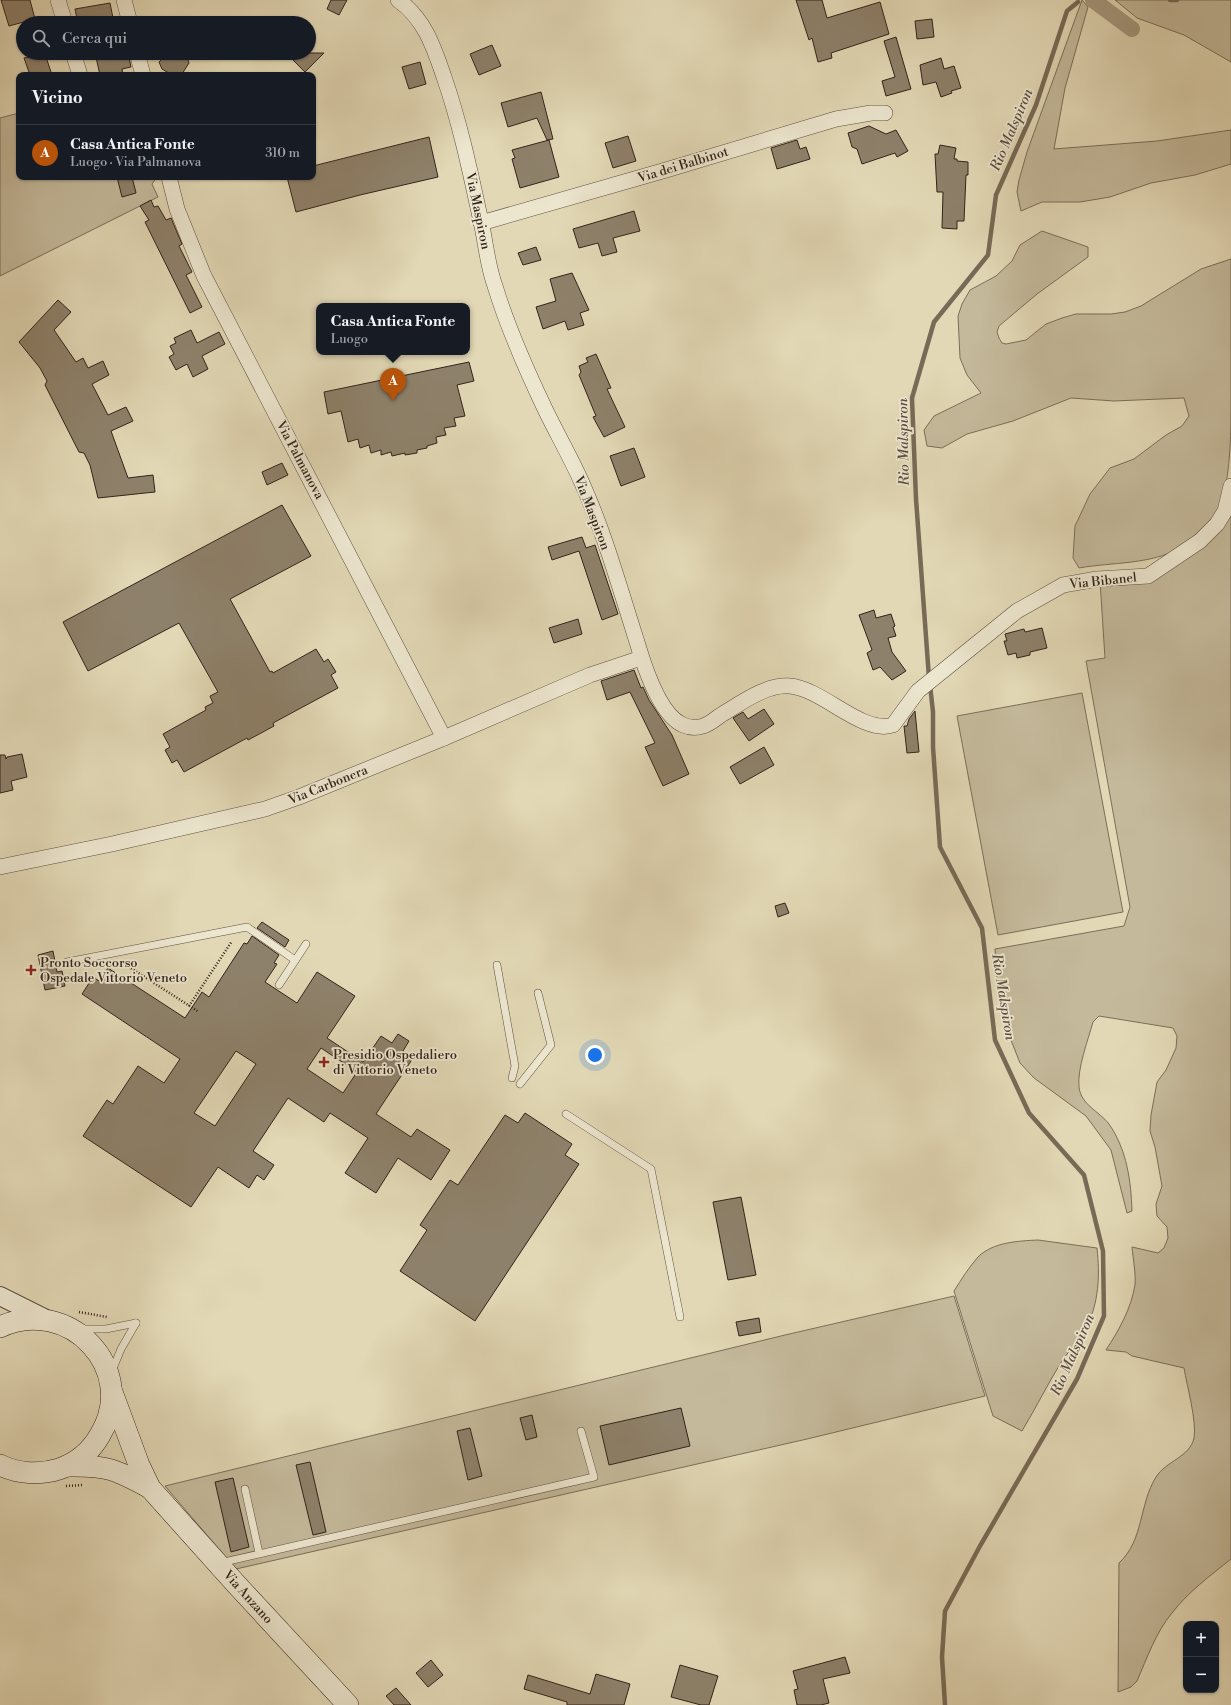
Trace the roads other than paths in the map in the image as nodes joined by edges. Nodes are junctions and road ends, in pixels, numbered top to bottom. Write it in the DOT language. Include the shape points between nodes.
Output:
graph roads {
  1 [pos="58,0"];
  2 [pos="124,0"];
  3 [pos="398,0"];
  4 [pos="62,16"];
  5 [pos="128,16"];
  6 [pos="76,60"];
  7 [pos="139,60"];
  8 [pos="79,72"];
  9 [pos="142,72"];
  10 [pos="885,113"];
  11 [pos="170,180"];
  12 [pos="481,224"];
  13 [pos="1231,486"];
  14 [pos="642,658"];
  15 [pos="954,661"];
  16 [pos="444,738"];
  17 [pos="0,867"];
  18 [pos="306,944"];
  19 [pos="295,960"];
  20 [pos="67,962"];
  21 [pos="497,965"];
  22 [pos="279,985"];
  23 [pos="538,992"];
  24 [pos="512,1078"];
  25 [pos="520,1084"];
  26 [pos="566,1114"];
  27 [pos="0,1296"];
  28 [pos="680,1318"];
  29 [pos="48,1320"];
  30 [pos="0,1328"];
  31 [pos="72,1329"];
  32 [pos="110,1385"];
  33 [pos="581,1431"];
  34 [pos="0,1465"];
  35 [pos="65,1476"];
  36 [pos="150,1488"];
  37 [pos="245,1489"];
  38 [pos="259,1553"];
  39 [pos="218,1564"];
  40 [pos="348,1705"];
  1 -- 4 [label="street"];
  2 -- 5 [label="street"];
  3 -- 12 [label="street, Via Maspiron" via="419,20 432,41 457,113"];
  6 -- 8 [label="street"];
  7 -- 9 [label="street"];
  10 -- 12 [label="street, Via dei Balbinot" via="836,119"];
  11 -- 16 [label="street, Via Palmanova" via="177,209 204,276"];
  12 -- 14 [label="street, Via Maspiron" via="494,283 512,337 595,513"];
  13 -- 15 [label="street, Via Bibanel" via="1225,511 1217,524 1200,542 1148,576 1097,579 1063,585 1017,611"];
  14 -- 15 [label="street, Via Maspiron" via="664,708 680,724 688,727 705,725 749,698 785,685 815,693 864,722 889,727 896,723 918,690"];
  14 -- 16 [label="street, Via Carbonera" via="590,675"];
  16 -- 17 [label="street, Via Carbonera" via="264,809"];
  18 -- 19 [label="lane"];
  19 -- 20 [label="lane" via="247,927"];
  19 -- 22 [label="lane"];
  21 -- 24 [label="lane" via="515,1066"];
  23 -- 25 [label="lane" via="551,1044"];
  26 -- 28 [label="lane" via="651,1169"];
  27 -- 29 [label="street"];
  29 -- 30 [label="main road, Via Anzano" via="10,1322"];
  29 -- 31 [label="main road, Via Anzano"];
  31 -- 32 [label="main road, Via Anzano" via="89,1342 101,1358"];
  31 -- 32 [label="lane" via="106,1329 136,1323 121,1349"];
  32 -- 35 [label="main road" via="110,1410 102,1433"];
  32 -- 36 [label="main road, Via Anzano"];
  33 -- 38 [label="lane" via="594,1477"];
  34 -- 35 [label="main road" via="17,1471 51,1472"];
  35 -- 36 [label="main road, Via Anzano" via="92,1465 122,1472"];
  36 -- 39 [label="main road, Via Anzano"];
  37 -- 38 [label="lane"];
  38 -- 39 [label="lane"];
  39 -- 40 [label="main road, Via Anzano"];
}
